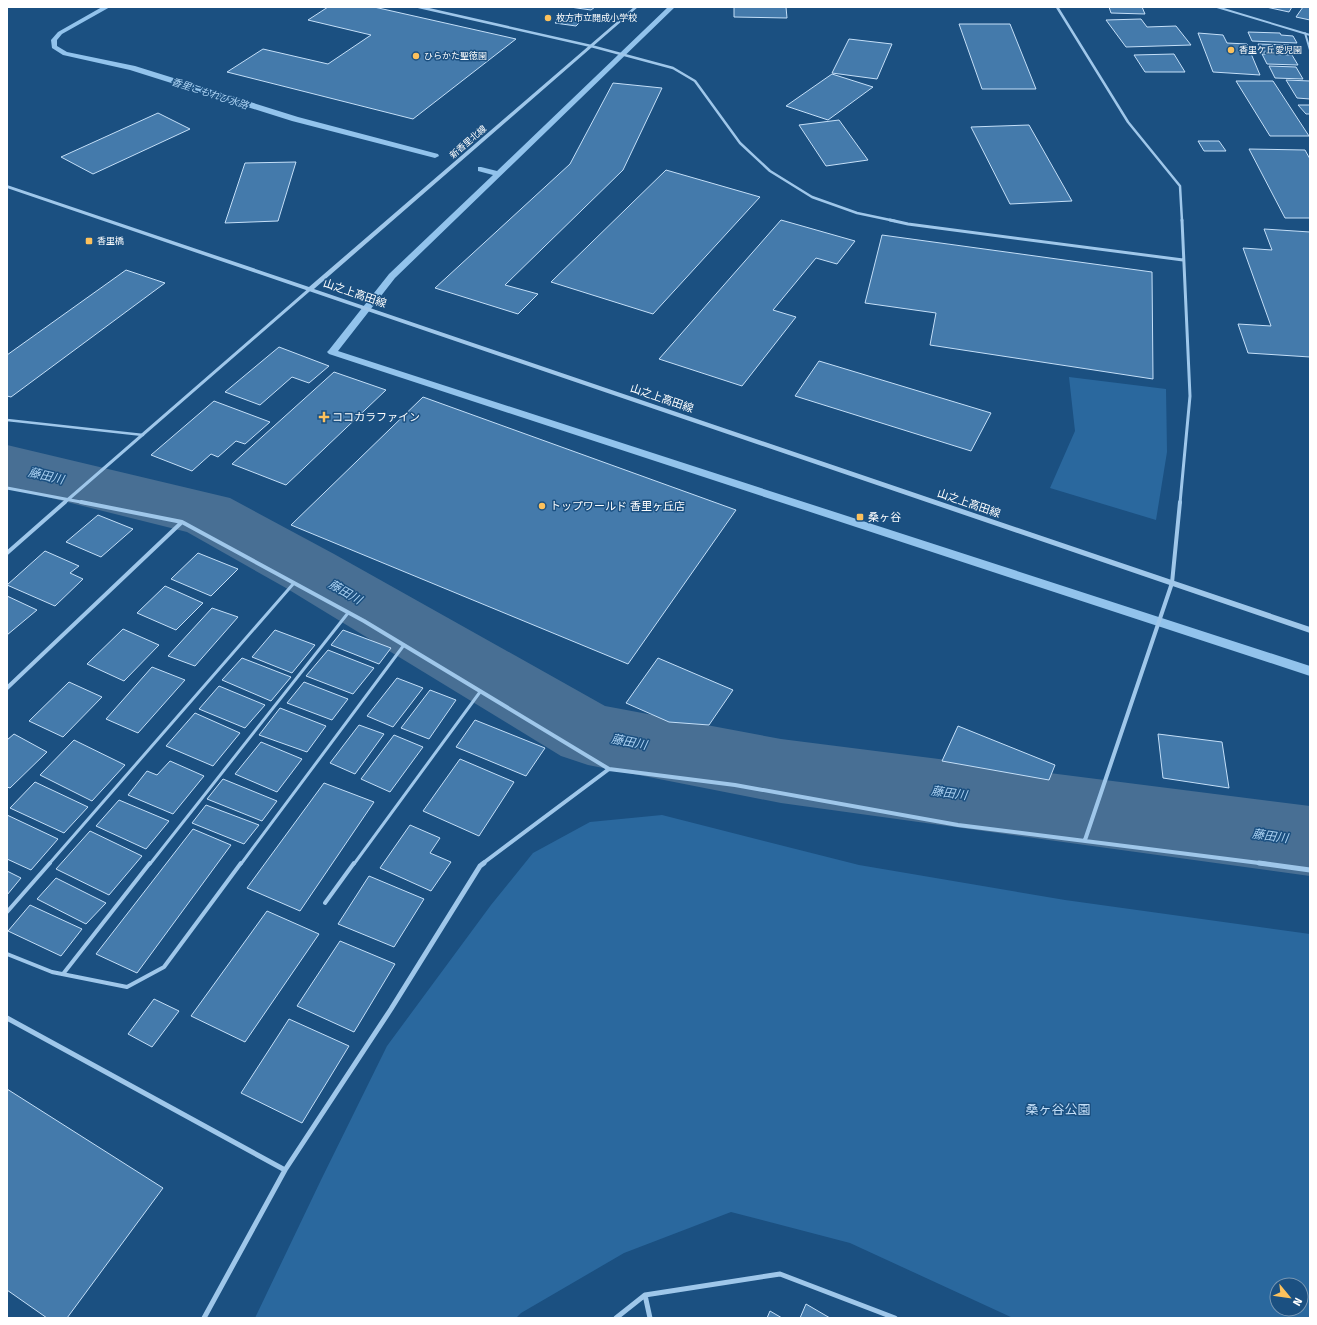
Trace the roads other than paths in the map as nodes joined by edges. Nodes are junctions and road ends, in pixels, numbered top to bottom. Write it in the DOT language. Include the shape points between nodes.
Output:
graph roads {
  1 [pos="419,7"];
  2 [pos="636,7"];
  3 [pos="1057,7"];
  4 [pos="1217,7"];
  5 [pos="1305,33"];
  6 [pos="1310,35"];
  7 [pos="591,46"];
  8 [pos="1310,50"];
  9 [pos="7,186"];
  10 [pos="1183,260"];
  11 [pos="310,288"];
  12 [pos="7,420"];
  13 [pos="142,435"];
  14 [pos="7,488"];
  15 [pos="69,499"];
  16 [pos="182,522"];
  17 [pos="7,553"];
  18 [pos="294,583"];
  19 [pos="1172,583"];
  20 [pos="348,613"];
  21 [pos="1310,630"];
  22 [pos="404,645"];
  23 [pos="7,688"];
  24 [pos="480,692"];
  25 [pos="610,769"];
  26 [pos="1085,840"];
  27 [pos="1310,870"];
  28 [pos="325,903"];
  29 [pos="7,912"];
  30 [pos="7,954"];
  31 [pos="63,974"];
  32 [pos="7,1018"];
  33 [pos="285,1170"];
  34 [pos="645,1295"];
  35 [pos="204,1318"];
  36 [pos="616,1318"];
  37 [pos="650,1318"];
  38 [pos="895,1318"];
  1 -- 7 [label="street"];
  2 -- 7 [label="street, 新香里北線"];
  3 -- 10 [label="street" via="1128,122 1180,186"];
  4 -- 5 [label="lane"];
  5 -- 6 [label="lane"];
  5 -- 8 [label="lane"];
  7 -- 10 [label="street" via="673,68 695,81 740,143 770,171 812,197 857,213 908,224"];
  7 -- 11 [label="street, 新香里北線"];
  9 -- 11 [label="street, 山之上高田線"];
  10 -- 19 [label="street" via="1190,396"];
  11 -- 13 [label="street"];
  11 -- 19 [label="street, 山之上高田線"];
  12 -- 13 [label="lane"];
  13 -- 15 [label="street"];
  14 -- 15 [label="street"];
  15 -- 16 [label="street"];
  15 -- 17 [label="street"];
  16 -- 18 [label="street"];
  16 -- 23 [label="street"];
  18 -- 20 [label="street"];
  18 -- 29 [label="lane"];
  19 -- 21 [label="street, 山之上高田線"];
  19 -- 26 [label="street"];
  20 -- 22 [label="street"];
  20 -- 31 [label="lane"];
  22 -- 24 [label="street"];
  22 -- 31 [label="lane" via="164,967 126,987"];
  24 -- 25 [label="street"];
  24 -- 28 [label="lane"];
  25 -- 26 [label="street" via="735,785 958,825"];
  25 -- 33 [label="street" via="480,866 391,1010"];
  26 -- 27 [label="street"];
  30 -- 31 [label="lane"];
  32 -- 33 [label="street"];
  33 -- 35 [label="street"];
  34 -- 36 [label="street"];
  34 -- 37 [label="street"];
  34 -- 38 [label="street" via="780,1274"];
}
